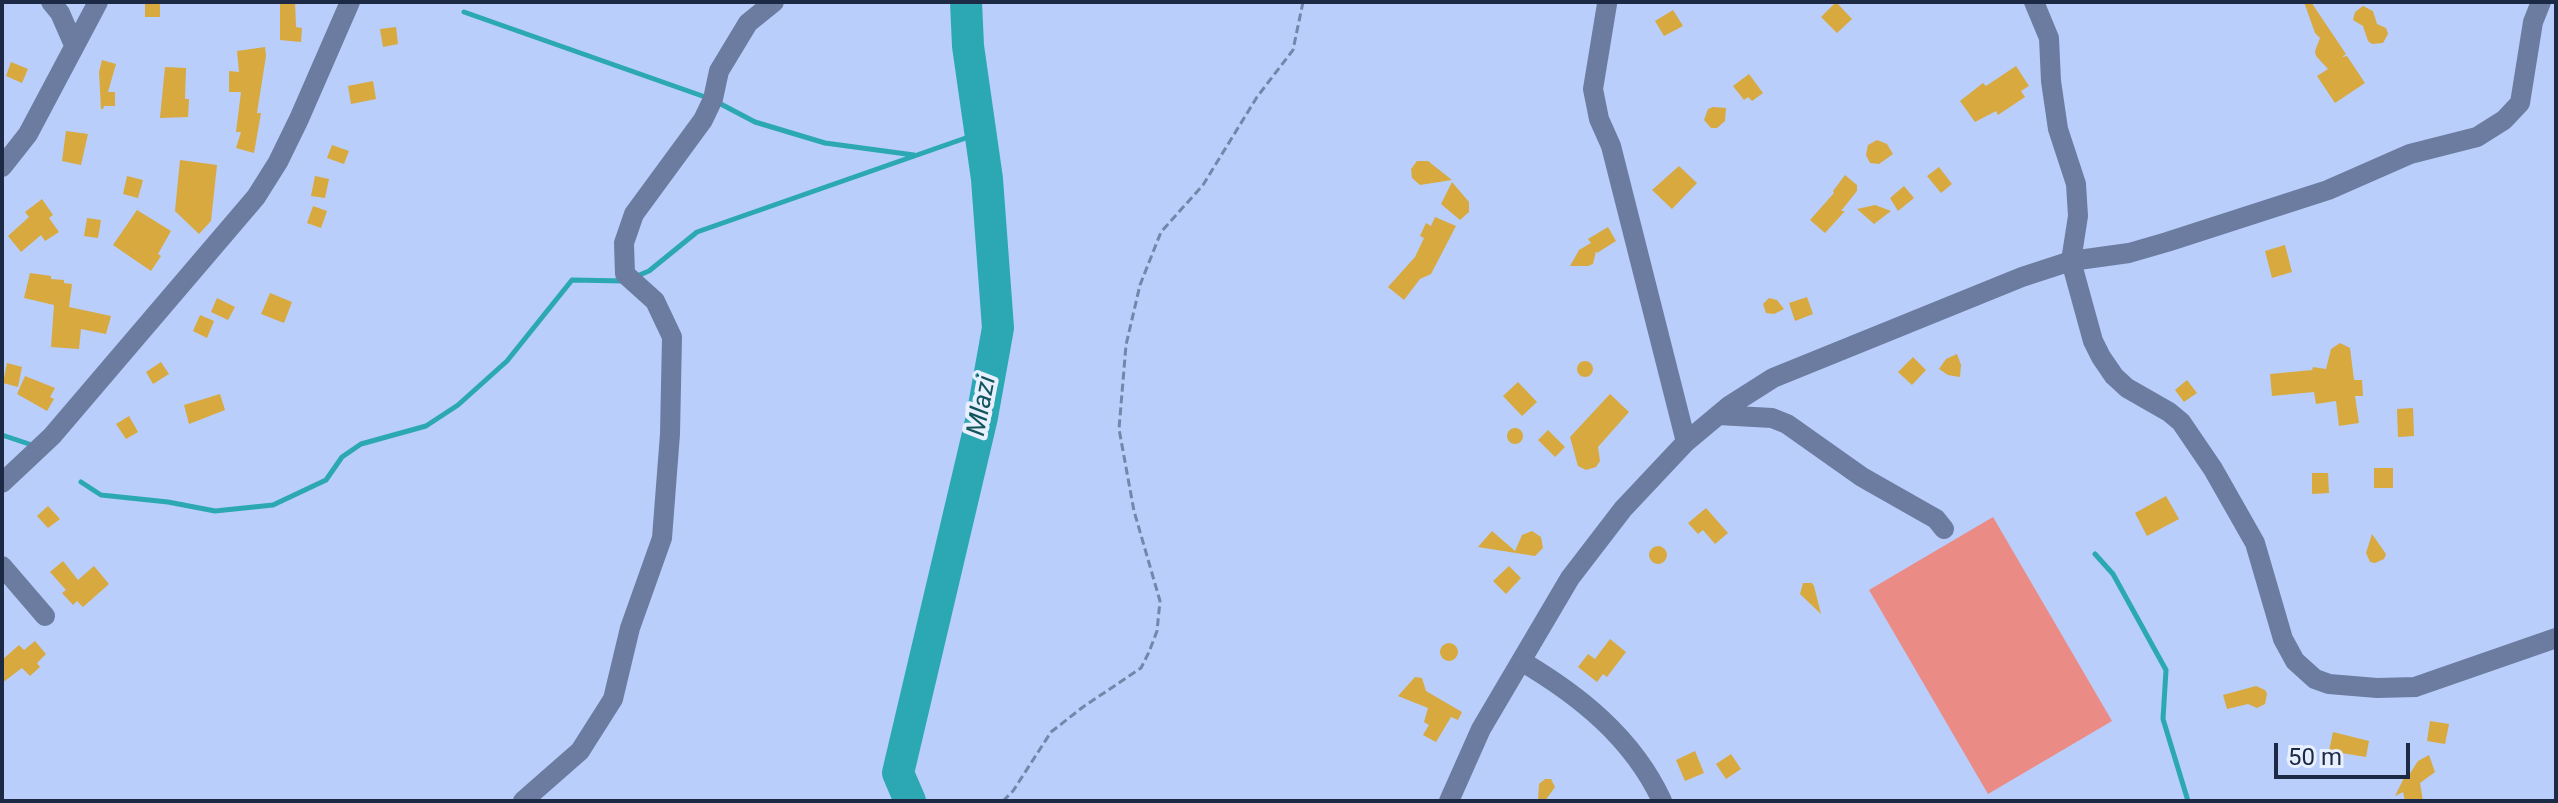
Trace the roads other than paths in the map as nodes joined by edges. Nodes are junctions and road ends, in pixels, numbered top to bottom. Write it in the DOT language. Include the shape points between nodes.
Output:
graph roads {
  1 [pos="51,2"];
  2 [pos="98,2"];
  3 [pos="350,2"];
  4 [pos="774,2"];
  5 [pos="2541,2"];
  6 [pos="1607,4"];
  7 [pos="2038,5"];
  8 [pos="74,45"];
  9 [pos="2,167"];
  10 [pos="2071,261"];
  11 [pos="1718,415"];
  12 [pos="1686,442"];
  13 [pos="2,483"];
  14 [pos="1944,529"];
  15 [pos="2,566"];
  16 [pos="45,616"];
  17 [pos="2556,638"];
  18 [pos="1521,661"];
  19 [pos="523,801"];
  20 [pos="1449,801"];
  21 [pos="1662,801"];
  1 -- 8 [label="street"];
  2 -- 8 [label="street"];
  3 -- 13 [label="street" via="299,119 256,197 52,436"];
  4 -- 19 [label="street" via="748,23 719,71 703,120 634,214 624,243 625,274 655,301 672,337 662,538 630,628 613,699 580,751"];
  5 -- 10 [label="street" via="2520,103 2477,137 2410,154 2328,190 2167,242"];
  6 -- 12 [label="street" via="1593,89"];
  7 -- 10 [label="street" via="2049,38 2058,129 2076,184 2078,216"];
  8 -- 9 [label="street" via="28,134"];
  10 -- 11 [label="street" via="1773,378"];
  10 -- 17 [label="street" via="2101,357 2127,388 2169,412 2188,431 2255,543 2287,650 2315,679 2377,688 2415,687"];
  11 -- 12 [label="street"];
  11 -- 14 [label="street" via="1772,418 1787,424"];
  12 -- 18 [label="street" via="1623,509 1570,578"];
  15 -- 16 [label="street"];
  18 -- 20 [label="street" via="1481,729"];
  18 -- 21 [label="street" via="1580,699 1606,723"];
}
